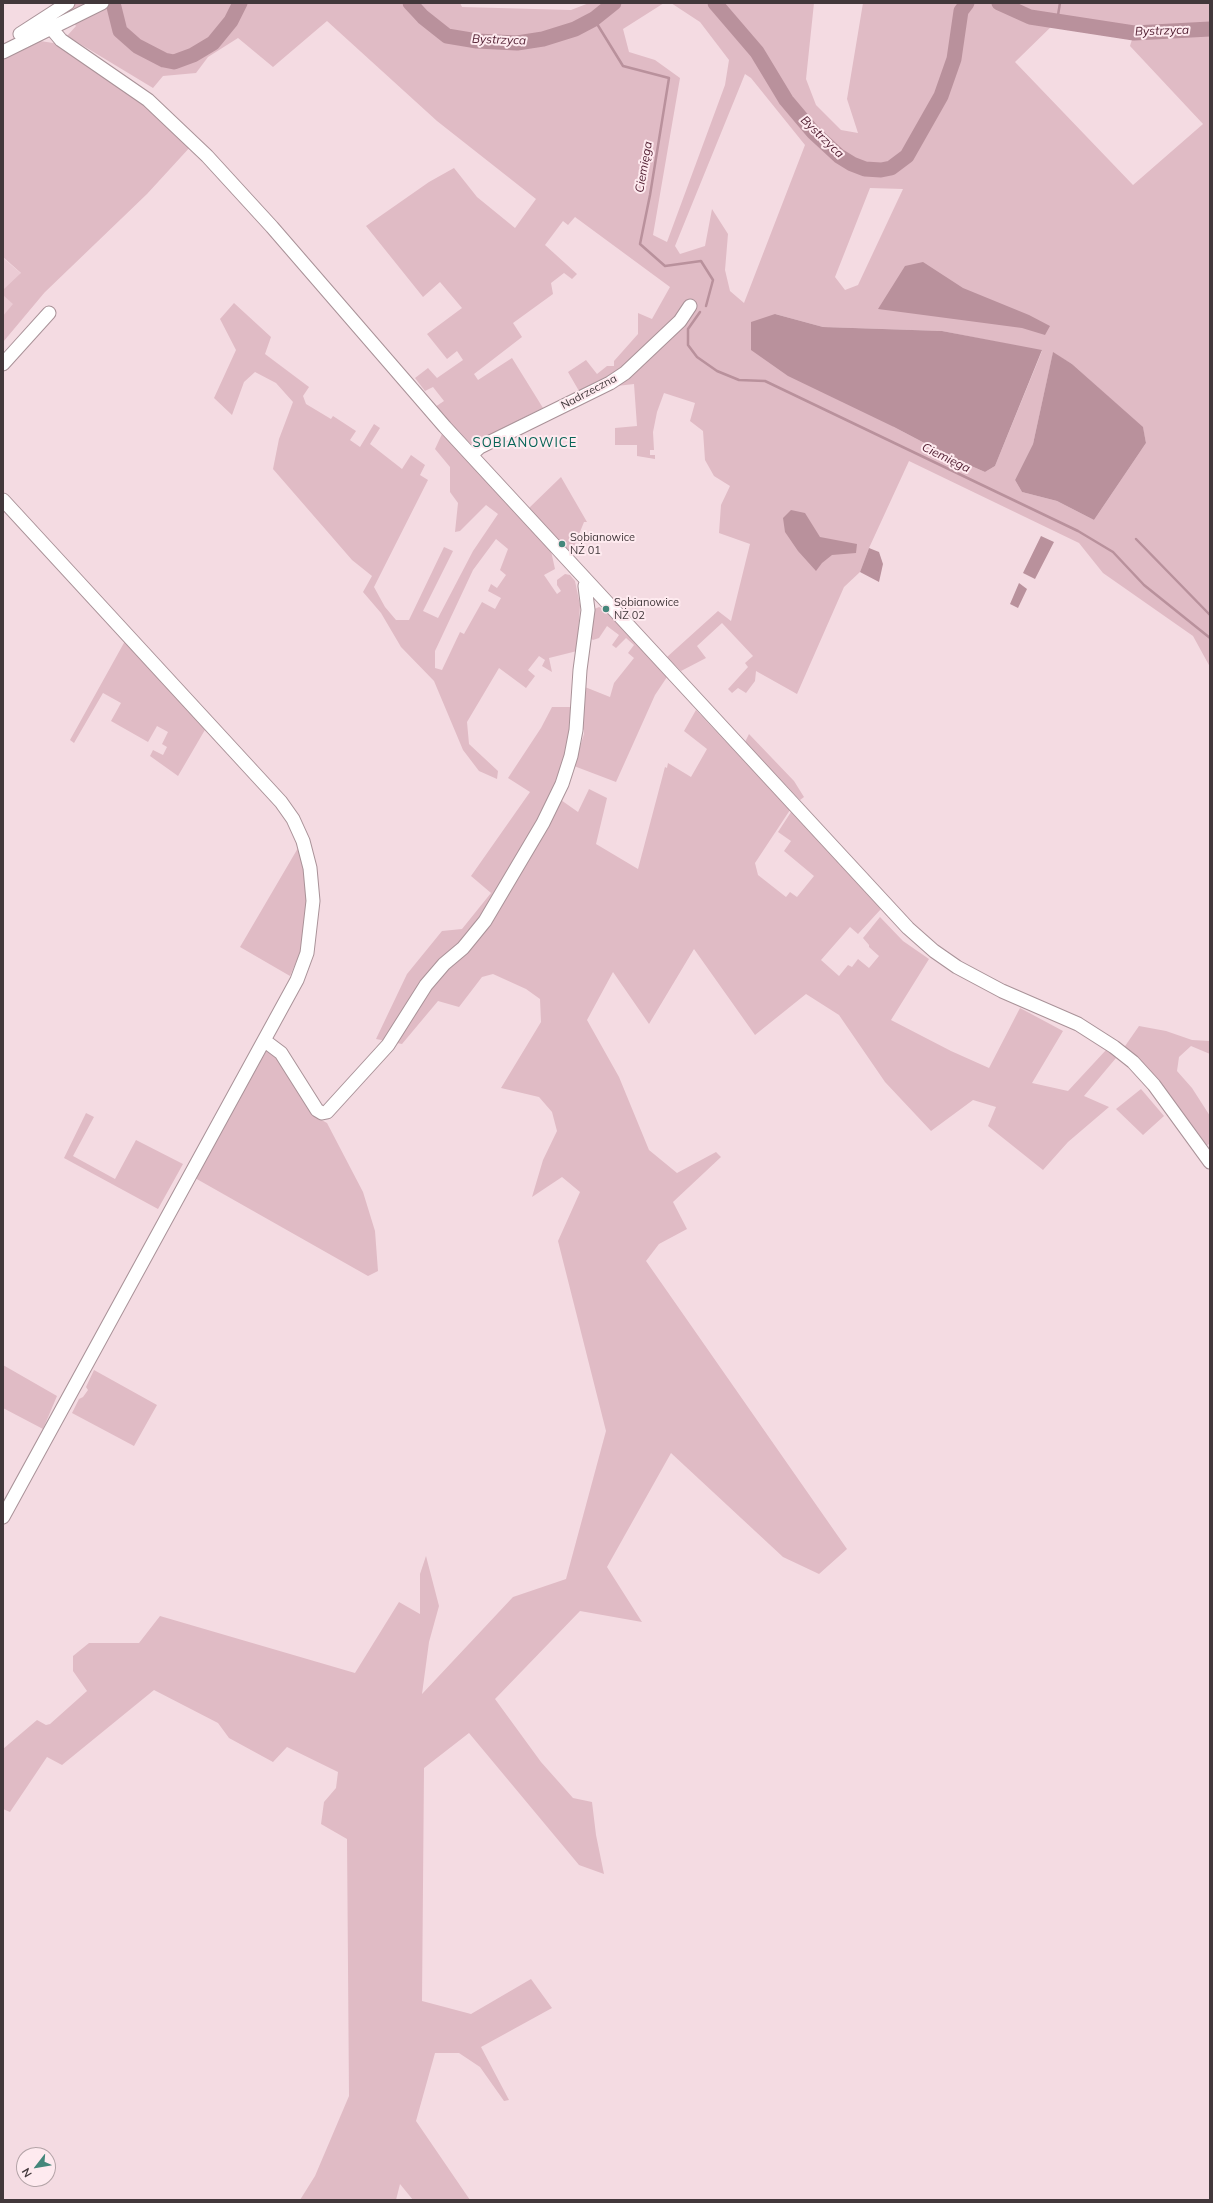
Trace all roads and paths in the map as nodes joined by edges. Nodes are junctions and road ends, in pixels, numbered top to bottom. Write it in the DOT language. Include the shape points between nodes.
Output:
graph roads {
  1 [pos="68,3"];
  2 [pos="96,6"];
  3 [pos="52,28"];
  4 [pos="20,34"];
  5 [pos="3,52"];
  6 [pos="690,306"];
  7 [pos="49,313"];
  8 [pos="3,364"];
  9 [pos="471,455"];
  10 [pos="3,500"];
  11 [pos="587,581"];
  12 [pos="605,601"];
  13 [pos="588,610"];
  14 [pos="265,1041"];
  15 [pos="1210,1162"];
  16 [pos="3,1517"];
  1 -- 4 [label="street"];
  2 -- 3 [label="street"];
  3 -- 5 [label="street"];
  3 -- 9 [label="street" via="61,40 148,100 207,156"];
  6 -- 9 [label="street, Nadrzeczna" via="680,321 625,373 610,383 480,447"];
  7 -- 8 [label="street"];
  9 -- 11 [label="street"];
  10 -- 14 [label="street" via="261,778 288,812 300,833 312,880 311,934 305,962"];
  11 -- 12 [label="street"];
  11 -- 13 [label="street" via="585,586"];
  12 -- 13 [label="street"];
  12 -- 15 [label="street" via="918,938 965,972 1078,1024 1114,1047 1136,1065 1154,1085"];
  13 -- 14 [label="street" via="574,745 562,784 543,823 485,921 426,986 388,1045 327,1112 317,1110 281,1053"];
  14 -- 16 [label="street"];
}
